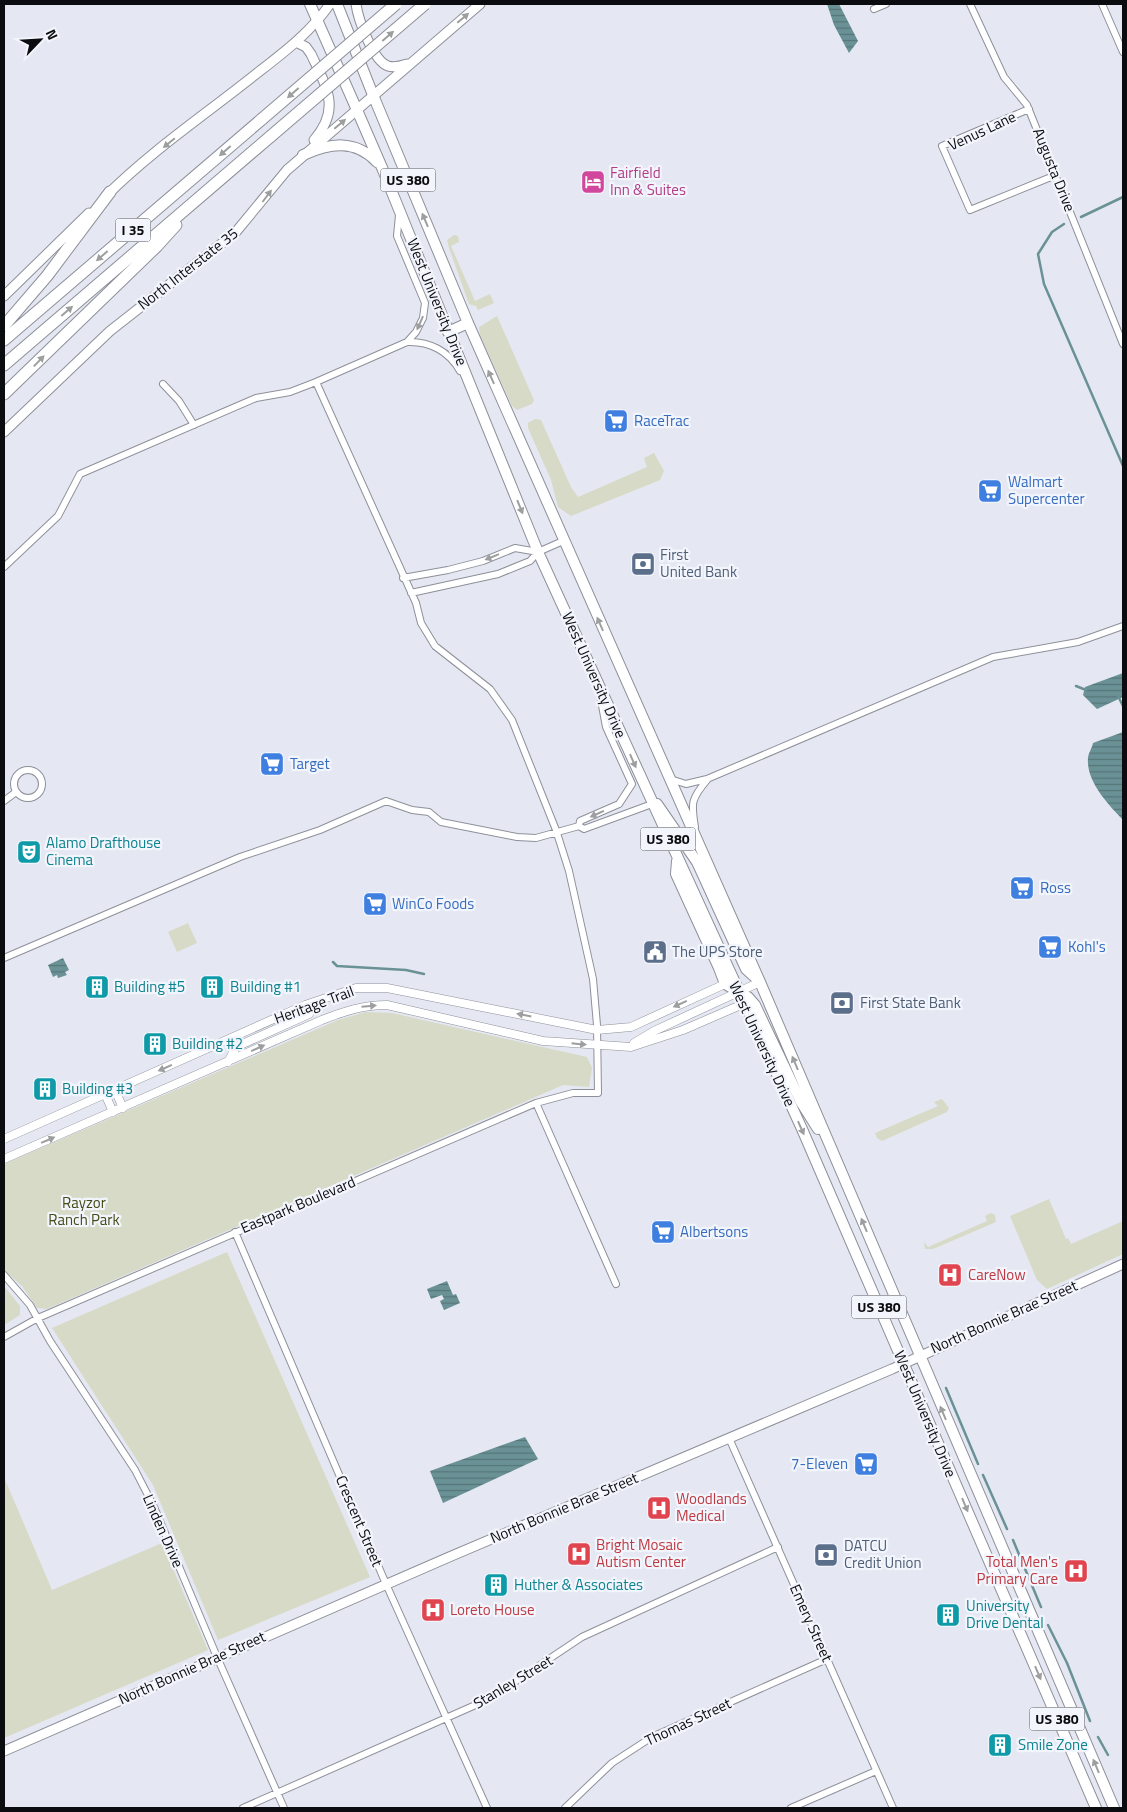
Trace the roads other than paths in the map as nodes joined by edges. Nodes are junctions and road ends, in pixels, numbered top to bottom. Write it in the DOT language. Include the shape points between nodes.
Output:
graph roads {
  1 [pos="310,4"];
  2 [pos="330,4"];
  3 [pos="337,4"];
  4 [pos="356,4"];
  5 [pos="396,4"];
  6 [pos="425,4"];
  7 [pos="480,4"];
  8 [pos="886,4"];
  9 [pos="970,4"];
  10 [pos="1102,4"];
  11 [pos="874,9"];
  12 [pos="318,21"];
  13 [pos="296,42"];
  14 [pos="1123,52"];
  15 [pos="410,63"];
  16 [pos="373,96"];
  17 [pos="1029,109"];
  18 [pos="357,110"];
  19 [pos="303,155"];
  20 [pos="286,170"];
  21 [pos="383,170"];
  22 [pos="1056,175"];
  23 [pos="110,192"];
  24 [pos="204,193"];
  25 [pos="400,211"];
  26 [pos="4,296"];
  27 [pos="468,324"];
  28 [pos="4,326"];
  29 [pos="448,332"];
  30 [pos="4,340"];
  31 [pos="407,342"];
  32 [pos="1123,344"];
  33 [pos="4,365"];
  34 [pos="316,382"];
  35 [pos="164,384"];
  36 [pos="4,394"];
  37 [pos="476,398"];
  38 [pos="194,425"];
  39 [pos="4,432"];
  40 [pos="563,541"];
  41 [pos="538,552"];
  42 [pos="4,567"];
  43 [pos="403,578"];
  44 [pos="411,593"];
  45 [pos="1123,626"];
  46 [pos="598,684"];
  47 [pos="36,764"];
  48 [pos="31,771"];
  49 [pos="669,778"];
  50 [pos="708,779"];
  51 [pos="645,787"];
  52 [pos="16,792"];
  53 [pos="4,800"];
  54 [pos="652,804"];
  55 [pos="579,826"];
  56 [pos="557,833"];
  57 [pos="696,838"];
  58 [pos="678,860"];
  59 [pos="4,958"];
  60 [pos="760,982"];
  61 [pos="725,984"];
  62 [pos="738,993"];
  63 [pos="743,1004"];
  64 [pos="309,1014"];
  65 [pos="597,1030"];
  66 [pos="597,1046"];
  67 [pos="626,1047"];
  68 [pos="228,1062"];
  69 [pos="115,1090"];
  70 [pos="105,1094"];
  71 [pos="536,1103"];
  72 [pos="123,1108"];
  73 [pos="113,1112"];
  74 [pos="5,1139"];
  75 [pos="828,1140"];
  76 [pos="4,1159"];
  77 [pos="236,1232"];
  78 [pos="1123,1264"];
  79 [pos="4,1276"];
  80 [pos="616,1284"];
  81 [pos="38,1318"];
  82 [pos="4,1337"];
  83 [pos="919,1356"];
  84 [pos="903,1364"];
  85 [pos="729,1438"];
  86 [pos="778,1547"];
  87 [pos="386,1584"];
  88 [pos="1034,1622"];
  89 [pos="1019,1628"];
  90 [pos="217,1657"];
  91 [pos="827,1659"];
  92 [pos="446,1718"];
  93 [pos="4,1751"];
  94 [pos="876,1771"];
  95 [pos="278,1793"];
  96 [pos="243,1808"];
  97 [pos="284,1808"];
  98 [pos="487,1808"];
  99 [pos="565,1808"];
  100 [pos="791,1808"];
  101 [pos="893,1808"];
  102 [pos="1096,1808"];
  103 [pos="1114,1808"];
  1 -- 12 [label="main road, West University Drive / US 380"];
  2 -- 12 [label="main road"];
  3 -- 16 [label="main road, West University Drive / US 380"];
  4 -- 15 [label="main road" via="368,39 381,62 393,67"];
  5 -- 30 [label="highway, I 35, one-way, bridge"];
  24 -- 6 [label="highway, I 35, one-way, bridge"];
  15 -- 7 [label="main road, North Interstate 35, one-way"];
  8 -- 11 [label="street"];
  9 -- 17 [label="street, Augusta Drive" via="1004,77"];
  10 -- 14 [label="street"];
  12 -- 13 [label="main road"];
  12 -- 18 [label="main road, West University Drive / US 380"];
  13 -- 20 [label="main road" via="311,54 330,111 324,127"];
  13 -- 23 [label="main road, one-way"];
  15 -- 16 [label="main road, North Interstate 35"];
  16 -- 18 [label="main road, North Interstate 35"];
  27 -- 16 [label="main road, West University Drive / US 380, one-way"];
  17 -- 22 [label="street, Augusta Drive"];
  17 -- 22 [label="street, Venus Lane" via="942,146 970,210"];
  19 -- 18 [label="main road, North Interstate 35, one-way"];
  18 -- 21 [label="main road, West University Drive / US 380"];
  19 -- 20 [label="main road, North Interstate 35"];
  19 -- 21 [label="main road" via="330,145 351,146 369,154"];
  39 -- 20 [label="main road, North Interstate 35, one-way" via="110,331 236,234"];
  21 -- 25 [label="main road, West University Drive / US 380"];
  22 -- 32 [label="street, Augusta Drive"];
  23 -- 26 [label="main road"];
  23 -- 28 [label="highway" via="48,276"];
  33 -- 24 [label="highway, I 35, one-way"];
  36 -- 24 [label="highway, one-way" via="157,246"];
  25 -- 29 [label="main road, West University Drive / US 380"];
  25 -- 31 [label="street, one-way" via="397,236 425,303 423,318"];
  27 -- 29 [label="main road"];
  40 -- 27 [label="main road, West University Drive / US 380, one-way"];
  29 -- 37 [label="main road, West University Drive / US 380"];
  31 -- 34 [label="street"];
  31 -- 37 [label="street" via="435,346 458,366"];
  34 -- 38 [label="street" via="290,392 256,398"];
  34 -- 43 [label="street"];
  35 -- 38 [label="street"];
  37 -- 41 [label="main road, West University Drive / US 380, one-way"];
  38 -- 42 [label="street" via="80,474 58,516"];
  40 -- 41 [label="street"];
  49 -- 40 [label="main road, West University Drive / US 380, one-way"];
  41 -- 43 [label="street, one-way" via="515,548 483,561"];
  41 -- 44 [label="street" via="530,561 498,574"];
  41 -- 46 [label="main road, West University Drive / US 380"];
  43 -- 44 [label="street"];
  44 -- 56 [label="street" via="421,623 435,646 490,689 512,720"];
  45 -- 50 [label="street" via="1078,642 993,657"];
  46 -- 51 [label="main road, West University Drive / US 380, one-way"];
  46 -- 55 [label="street, one-way" via="606,727 632,784 619,804 580,821"];
  47 -- 48 [label="street"];
  48 -- 52 [label="street" via="23,771 16,777"];
  48 -- 52 [label="street" via="45,785 30,798"];
  49 -- 50 [label="street" via="686,784"];
  49 -- 57 [label="main road, West University Drive / US 380"];
  50 -- 57 [label="street" via="691,804"];
  51 -- 54 [label="main road, West University Drive / US 380"];
  51 -- 60 [label="main road" via="686,843 746,969"];
  52 -- 53 [label="street"];
  54 -- 55 [label="street" via="584,829"];
  54 -- 58 [label="main road, West University Drive / US 380"];
  55 -- 56 [label="street"];
  56 -- 59 [label="street" via="536,838 518,837 441,822 429,812 386,801 320,830 240,857"];
  56 -- 65 [label="street" via="569,871 593,979"];
  57 -- 60 [label="main road, West University Drive / US 380"];
  58 -- 61 [label="main road" via="676,874"];
  58 -- 62 [label="main road, West University Drive / US 380"];
  60 -- 62 [label="street"];
  75 -- 60 [label="main road, West University Drive / US 380, one-way"];
  61 -- 62 [label="main road"];
  61 -- 65 [label="street, Heritage Trail, one-way" via="631,1027"];
  62 -- 63 [label="main road, West University Drive / US 380"];
  62 -- 67 [label="street"];
  62 -- 75 [label="main road" via="755,1004 801,1102"];
  63 -- 67 [label="street, Heritage Trail" via="683,1030"];
  63 -- 84 [label="main road, West University Drive / US 380, one-way" via="802,1129"];
  64 -- 68 [label="street" via="236,1047"];
  65 -- 66 [label="street"];
  65 -- 69 [label="street, Heritage Trail, one-way" via="386,988 356,988 305,1005"];
  66 -- 67 [label="street, Heritage Trail"];
  68 -- 66 [label="street, Heritage Trail, one-way" via="322,1020 370,1005 543,1041"];
  66 -- 71 [label="street, Eastpark Boulevard" via="598,1094 557,1096"];
  68 -- 72 [label="street, Heritage Trail"];
  69 -- 70 [label="street, Heritage Trail"];
  69 -- 72 [label="street"];
  70 -- 73 [label="street"];
  70 -- 74 [label="street, Heritage Trail"];
  71 -- 77 [label="street, Eastpark Boulevard"];
  71 -- 80 [label="street"];
  72 -- 73 [label="street, Heritage Trail"];
  76 -- 73 [label="street, Heritage Trail, one-way"];
  83 -- 75 [label="main road, West University Drive / US 380, one-way"];
  77 -- 81 [label="street, Eastpark Boulevard"];
  77 -- 87 [label="street, Crescent Street"];
  78 -- 83 [label="main road, North Bonnie Brae Street"];
  79 -- 81 [label="street, Linden Drive"];
  81 -- 82 [label="street, Eastpark Boulevard"];
  81 -- 90 [label="street, Linden Drive" via="135,1470"];
  83 -- 84 [label="main road, North Bonnie Brae Street"];
  88 -- 83 [label="main road, West University Drive / US 380, one-way"];
  84 -- 85 [label="main road, North Bonnie Brae Street"];
  84 -- 89 [label="main road, West University Drive / US 380, one-way"];
  85 -- 86 [label="street, Emery Street"];
  85 -- 87 [label="main road, North Bonnie Brae Street"];
  86 -- 91 [label="street, Emery Street"];
  86 -- 92 [label="street, Stanley Street" via="582,1637 489,1699"];
  87 -- 90 [label="main road, North Bonnie Brae Street"];
  87 -- 92 [label="street, Crescent Street"];
  88 -- 89 [label="main road"];
  103 -- 88 [label="main road, West University Drive / US 380, one-way"];
  89 -- 102 [label="main road, West University Drive / US 380, one-way"];
  90 -- 93 [label="main road, North Bonnie Brae Street"];
  90 -- 95 [label="street, Linden Drive"];
  91 -- 94 [label="street, Emery Street"];
  91 -- 99 [label="street, Thomas Street" via="641,1744 600,1773"];
  92 -- 95 [label="street, Stanley Street"];
  92 -- 98 [label="street, Crescent Street"];
  94 -- 100 [label="street"];
  94 -- 101 [label="street, Emery Street"];
  95 -- 96 [label="street, Stanley Street"];
  95 -- 97 [label="street, Linden Drive"];
}
